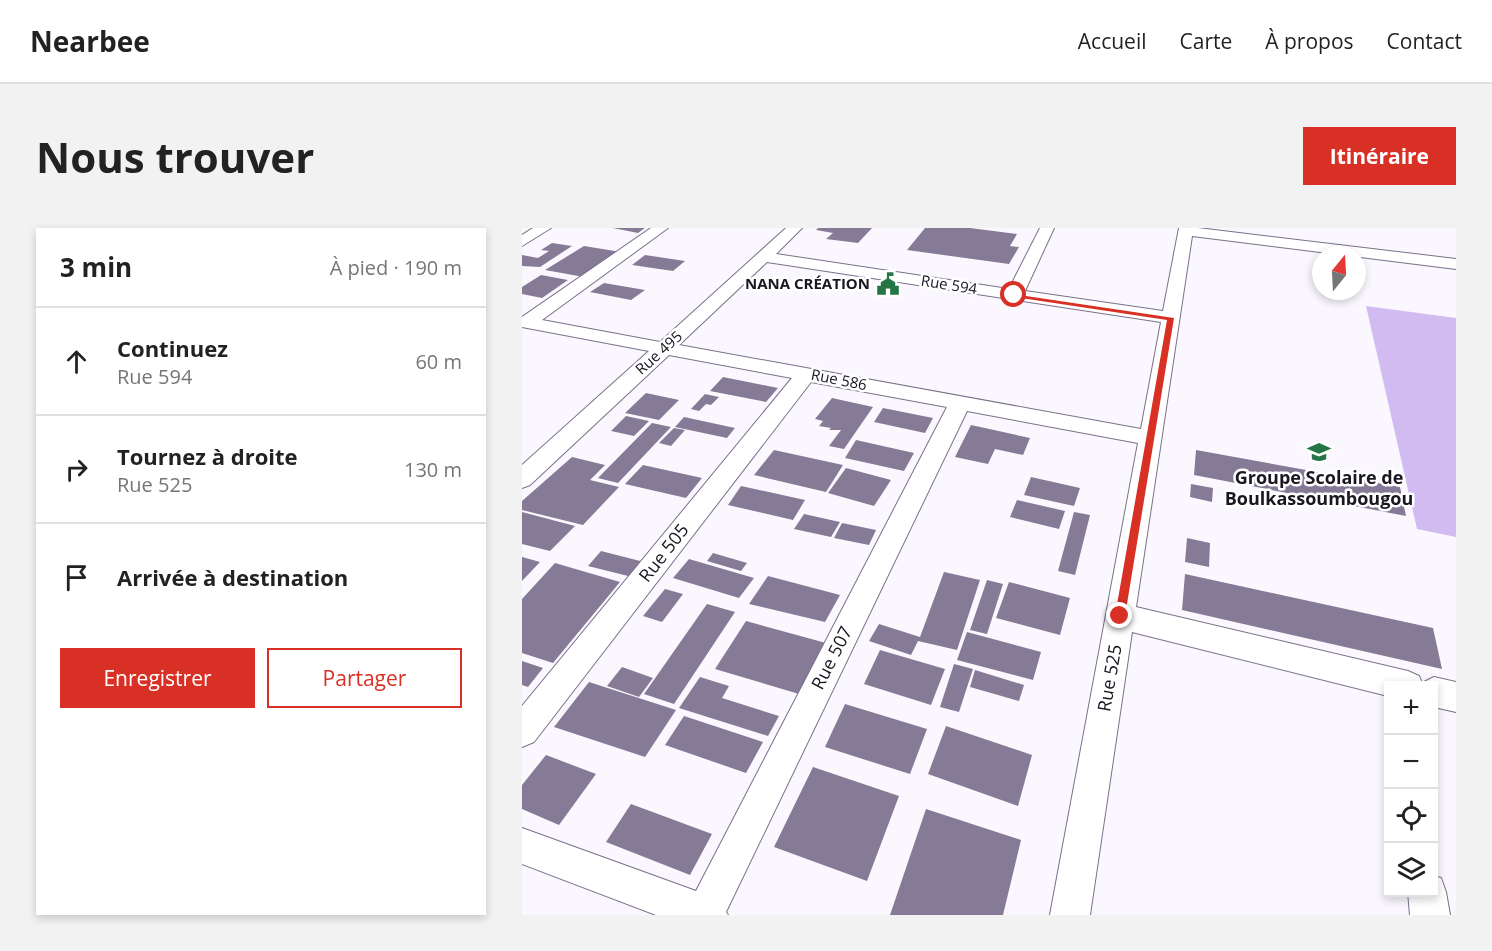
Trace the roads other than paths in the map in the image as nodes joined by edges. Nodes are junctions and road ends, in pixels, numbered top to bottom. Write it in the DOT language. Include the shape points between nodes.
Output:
graph roads {
  1 [pos="543,228"];
  2 [pos="660,228"];
  3 [pos="795,228"];
  4 [pos="1047,228"];
  5 [pos="1186,229"];
  6 [pos="522,241"];
  7 [pos="763,257"];
  8 [pos="1456,264"];
  9 [pos="1014,295"];
  10 [pos="1171,318"];
  11 [pos="524,322"];
  12 [pos="664,348"];
  13 [pos="806,374"];
  14 [pos="960,403"];
  15 [pos="1151,438"];
  16 [pos="522,478"];
  17 [pos="1120,616"];
  18 [pos="1387,681"];
  19 [pos="1438,693"];
  20 [pos="1456,697"];
  21 [pos="522,731"];
  22 [pos="522,846"];
  23 [pos="1428,897"];
  24 [pos="706,914"];
  25 [pos="1070,915"];
  26 [pos="1431,915"];
  1 -- 6 [label="street"];
  2 -- 11 [label="street, Rue 586"];
  3 -- 7 [label="street, Rue 495"];
  4 -- 9 [label="street"];
  5 -- 8 [label="street"];
  5 -- 10 [label="street, Rue 525"];
  7 -- 9 [label="street, Rue 594"];
  7 -- 12 [label="street, Rue 495"];
  9 -- 10 [label="street, Rue 594"];
  10 -- 15 [label="street, Rue 525"];
  11 -- 12 [label="street, Rue 586"];
  12 -- 13 [label="street, Rue 586"];
  12 -- 16 [label="street, Rue 495"];
  13 -- 14 [label="street, Rue 586"];
  13 -- 21 [label="street, Rue 505"];
  14 -- 15 [label="street, Rue 586"];
  14 -- 24 [label="street, Rue 507"];
  15 -- 17 [label="street, Rue 525"];
  17 -- 18 [label="street"];
  17 -- 25 [label="street, Rue 525"];
  19 -- 20 [label="street"];
  22 -- 24 [label="street"];
  23 -- 26 [label="street"];
}
